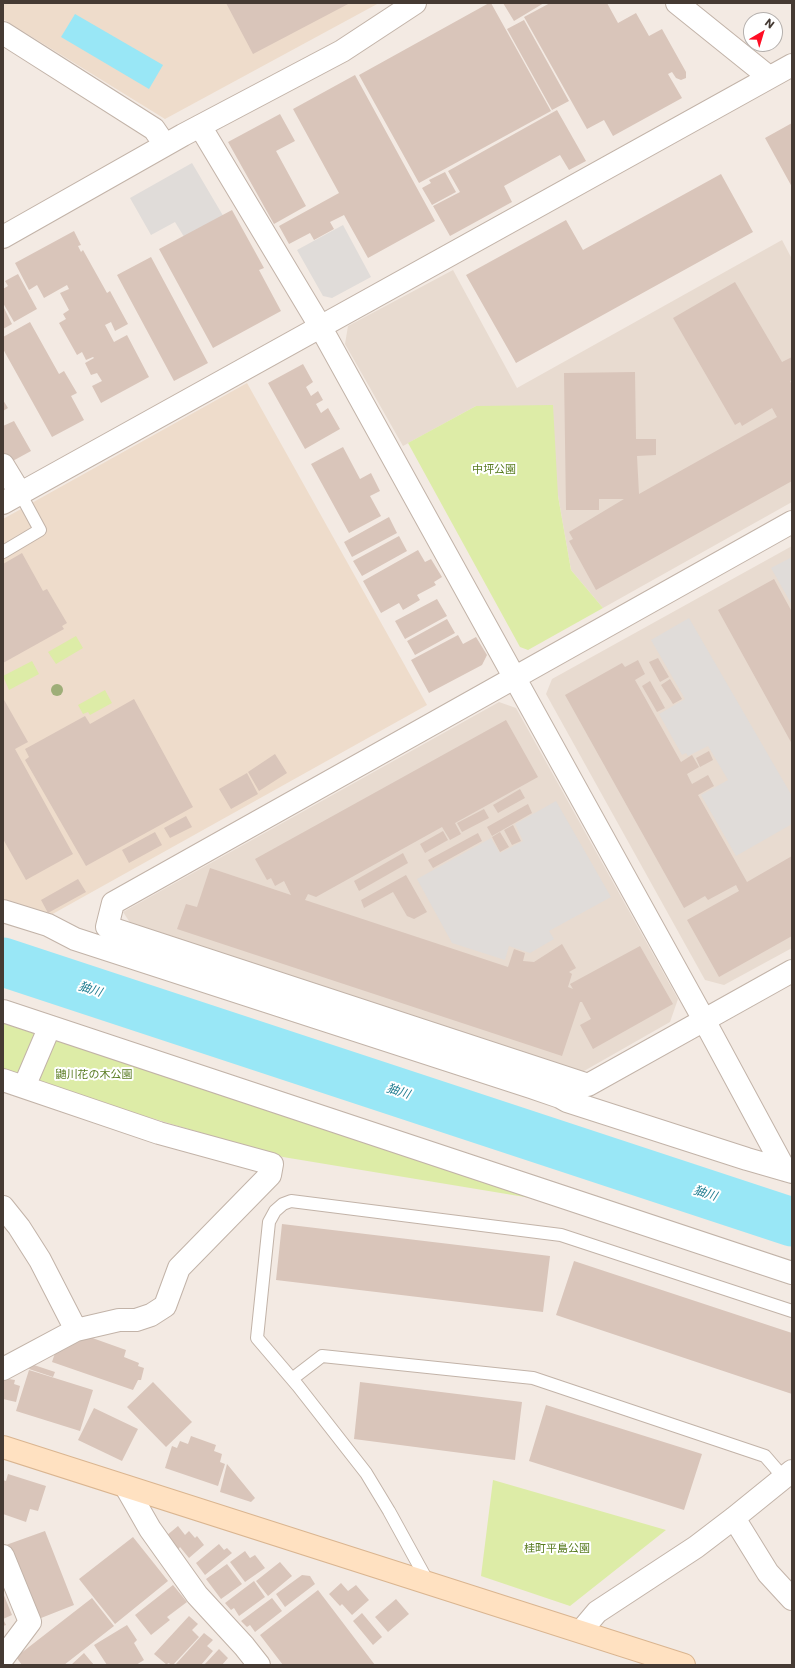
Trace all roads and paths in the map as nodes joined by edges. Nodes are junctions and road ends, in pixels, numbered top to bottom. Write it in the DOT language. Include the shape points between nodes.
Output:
graph roads {
  1 [pos="415,3"];
  2 [pos="677,3"];
  3 [pos="3,33"];
  4 [pos="792,65"];
  5 [pos="769,77"];
  6 [pos="200,126"];
  7 [pos="165,145"];
  8 [pos="3,237"];
  9 [pos="320,326"];
  10 [pos="3,465"];
  11 [pos="12,498"];
  12 [pos="792,522"];
  13 [pos="3,552"];
  14 [pos="515,678"];
  15 [pos="3,911"];
  16 [pos="792,971"];
  17 [pos="3,1011"];
  18 [pos="704,1020"];
  19 [pos="48,1026"];
  20 [pos="3,1080"];
  21 [pos="24,1087"];
  22 [pos="788,1171"];
  23 [pos="3,1207"];
  24 [pos="792,1273"];
  25 [pos="792,1311"];
  26 [pos="76,1330"];
  27 [pos="3,1369"];
  28 [pos="292,1379"];
  29 [pos="3,1447"];
  30 [pos="788,1474"];
  31 [pos="126,1487"];
  32 [pos="734,1518"];
  33 [pos="3,1556"];
  34 [pos="428,1583"];
  35 [pos="792,1599"];
  36 [pos="581,1631"];
  37 [pos="3,1658"];
  38 [pos="637,1658"];
  39 [pos="259,1665"];
  40 [pos="684,1665"];
  1 -- 6 [label="street" via="342,51"];
  2 -- 5 [label="street"];
  3 -- 7 [label="street" via="154,129"];
  4 -- 5 [label="street"];
  5 -- 9 [label="street"];
  6 -- 7 [label="street"];
  6 -- 9 [label="street"];
  7 -- 8 [label="street"];
  9 -- 11 [label="street"];
  9 -- 14 [label="street"];
  10 -- 11 [label="street"];
  11 -- 13 [label="lane" via="40,530"];
  12 -- 14 [label="street"];
  14 -- 18 [label="street"];
  14 -- 18 [label="street" via="113,903 107,927 588,1085"];
  15 -- 22 [label="street" via="48,925 75,939 531,1087 574,1104"];
  16 -- 18 [label="street"];
  17 -- 19 [label="street"];
  18 -- 22 [label="street"];
  19 -- 21 [label="street"];
  19 -- 24 [label="street"];
  20 -- 21 [label="street"];
  21 -- 26 [label="street" via="159,1133 272,1164 270,1175 179,1268 165,1306 151,1315 136,1320 119,1320"];
  23 -- 26 [label="street" via="40,1260"];
  25 -- 28 [label="lane" via="561,1235 292,1201 275,1211 269,1222 257,1338"];
  26 -- 27 [label="street"];
  28 -- 30 [label="lane" via="322,1356 533,1378 765,1456"];
  28 -- 34 [label="lane" via="366,1473"];
  29 -- 31 [label="street"];
  30 -- 32 [label="street"];
  31 -- 34 [label="street"];
  31 -- 39 [label="street" via="150,1529 197,1594"];
  32 -- 35 [label="street" via="768,1574"];
  32 -- 36 [label="street" via="696,1547 597,1612"];
  33 -- 37 [label="street" via="30,1622"];
  34 -- 36 [label="street"];
  36 -- 38 [label="street"];
  38 -- 40 [label="street"];
}
